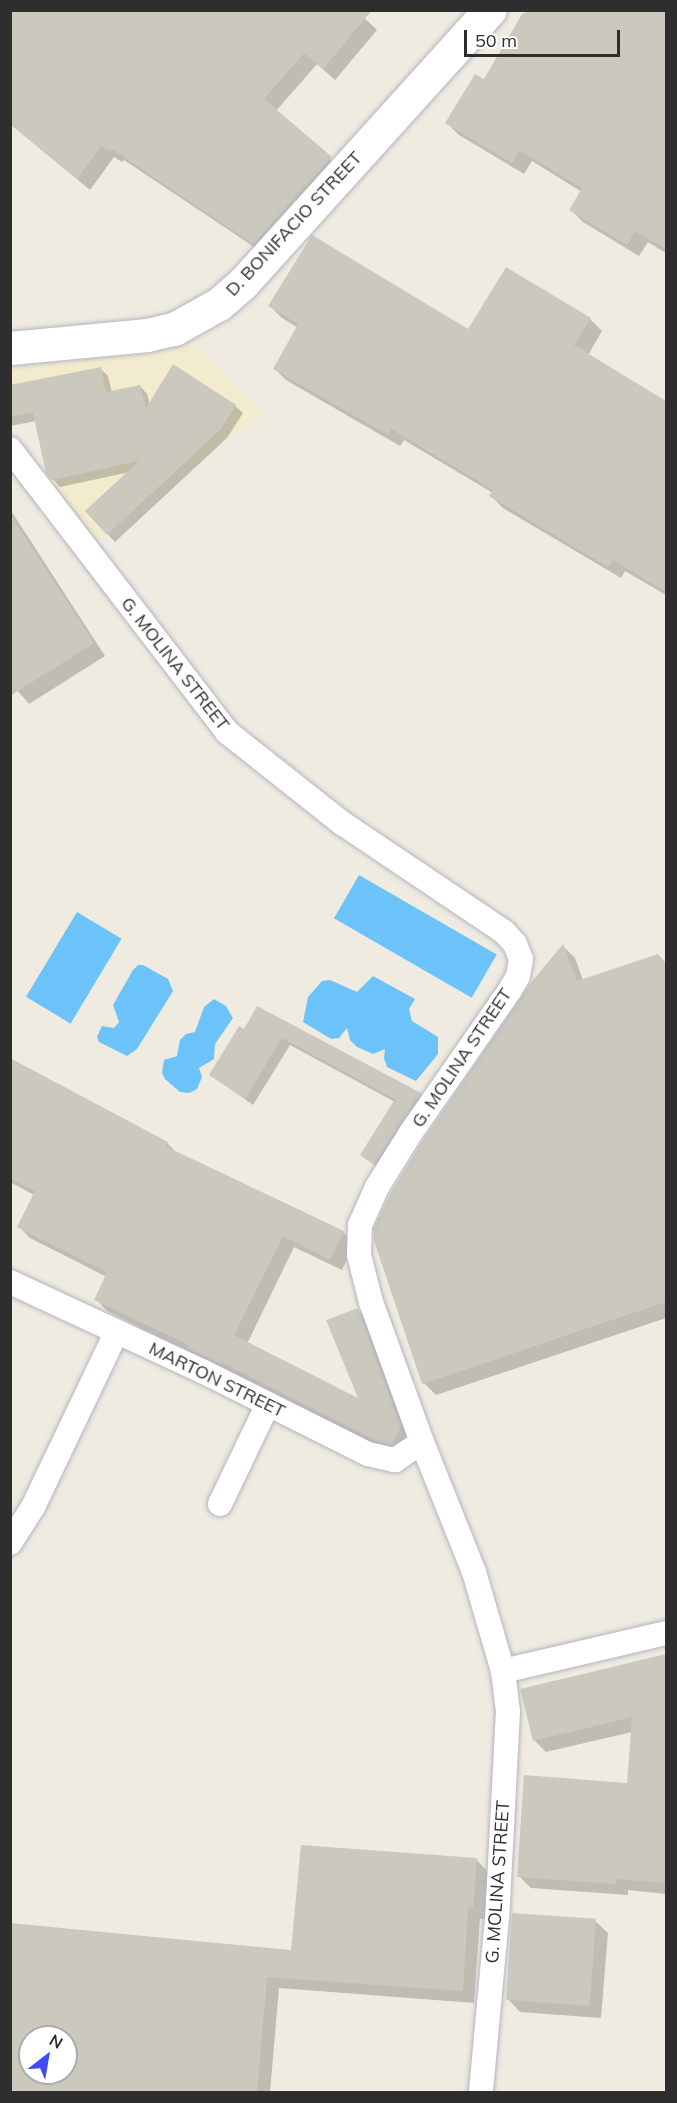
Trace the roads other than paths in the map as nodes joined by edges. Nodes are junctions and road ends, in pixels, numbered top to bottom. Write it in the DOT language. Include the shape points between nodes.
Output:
graph roads {
  1 [pos="490,10"];
  2 [pos="10,348"];
  3 [pos="10,449"];
  4 [pos="10,1282"];
  5 [pos="116,1333"];
  6 [pos="268,1404"];
  7 [pos="422,1442"];
  8 [pos="220,1504"];
  9 [pos="10,1543"];
  10 [pos="666,1633"];
  11 [pos="502,1671"];
  12 [pos="481,2092"];
  1 -- 2 [label="main road, D. BONIFACIO STREET" via="243,283 219,304 174,329 147,335"];
  3 -- 7 [label="street, G. MOLINA STREET" via="227,732 342,823 504,932 515,944 521,959 518,976 410,1134 376,1188 360,1225 359,1256 371,1302"];
  4 -- 5 [label="street, MARTON STREET"];
  5 -- 6 [label="street, MARTON STREET"];
  5 -- 9 [label="street" via="33,1507"];
  6 -- 7 [label="street, MARTON STREET" via="384,1459 395,1460"];
  6 -- 8 [label="street"];
  7 -- 11 [label="street, G. MOLINA STREET" via="474,1572"];
  10 -- 11 [label="street"];
  11 -- 12 [label="street, G. MOLINA STREET" via="508,1711 497,1918"];
}
